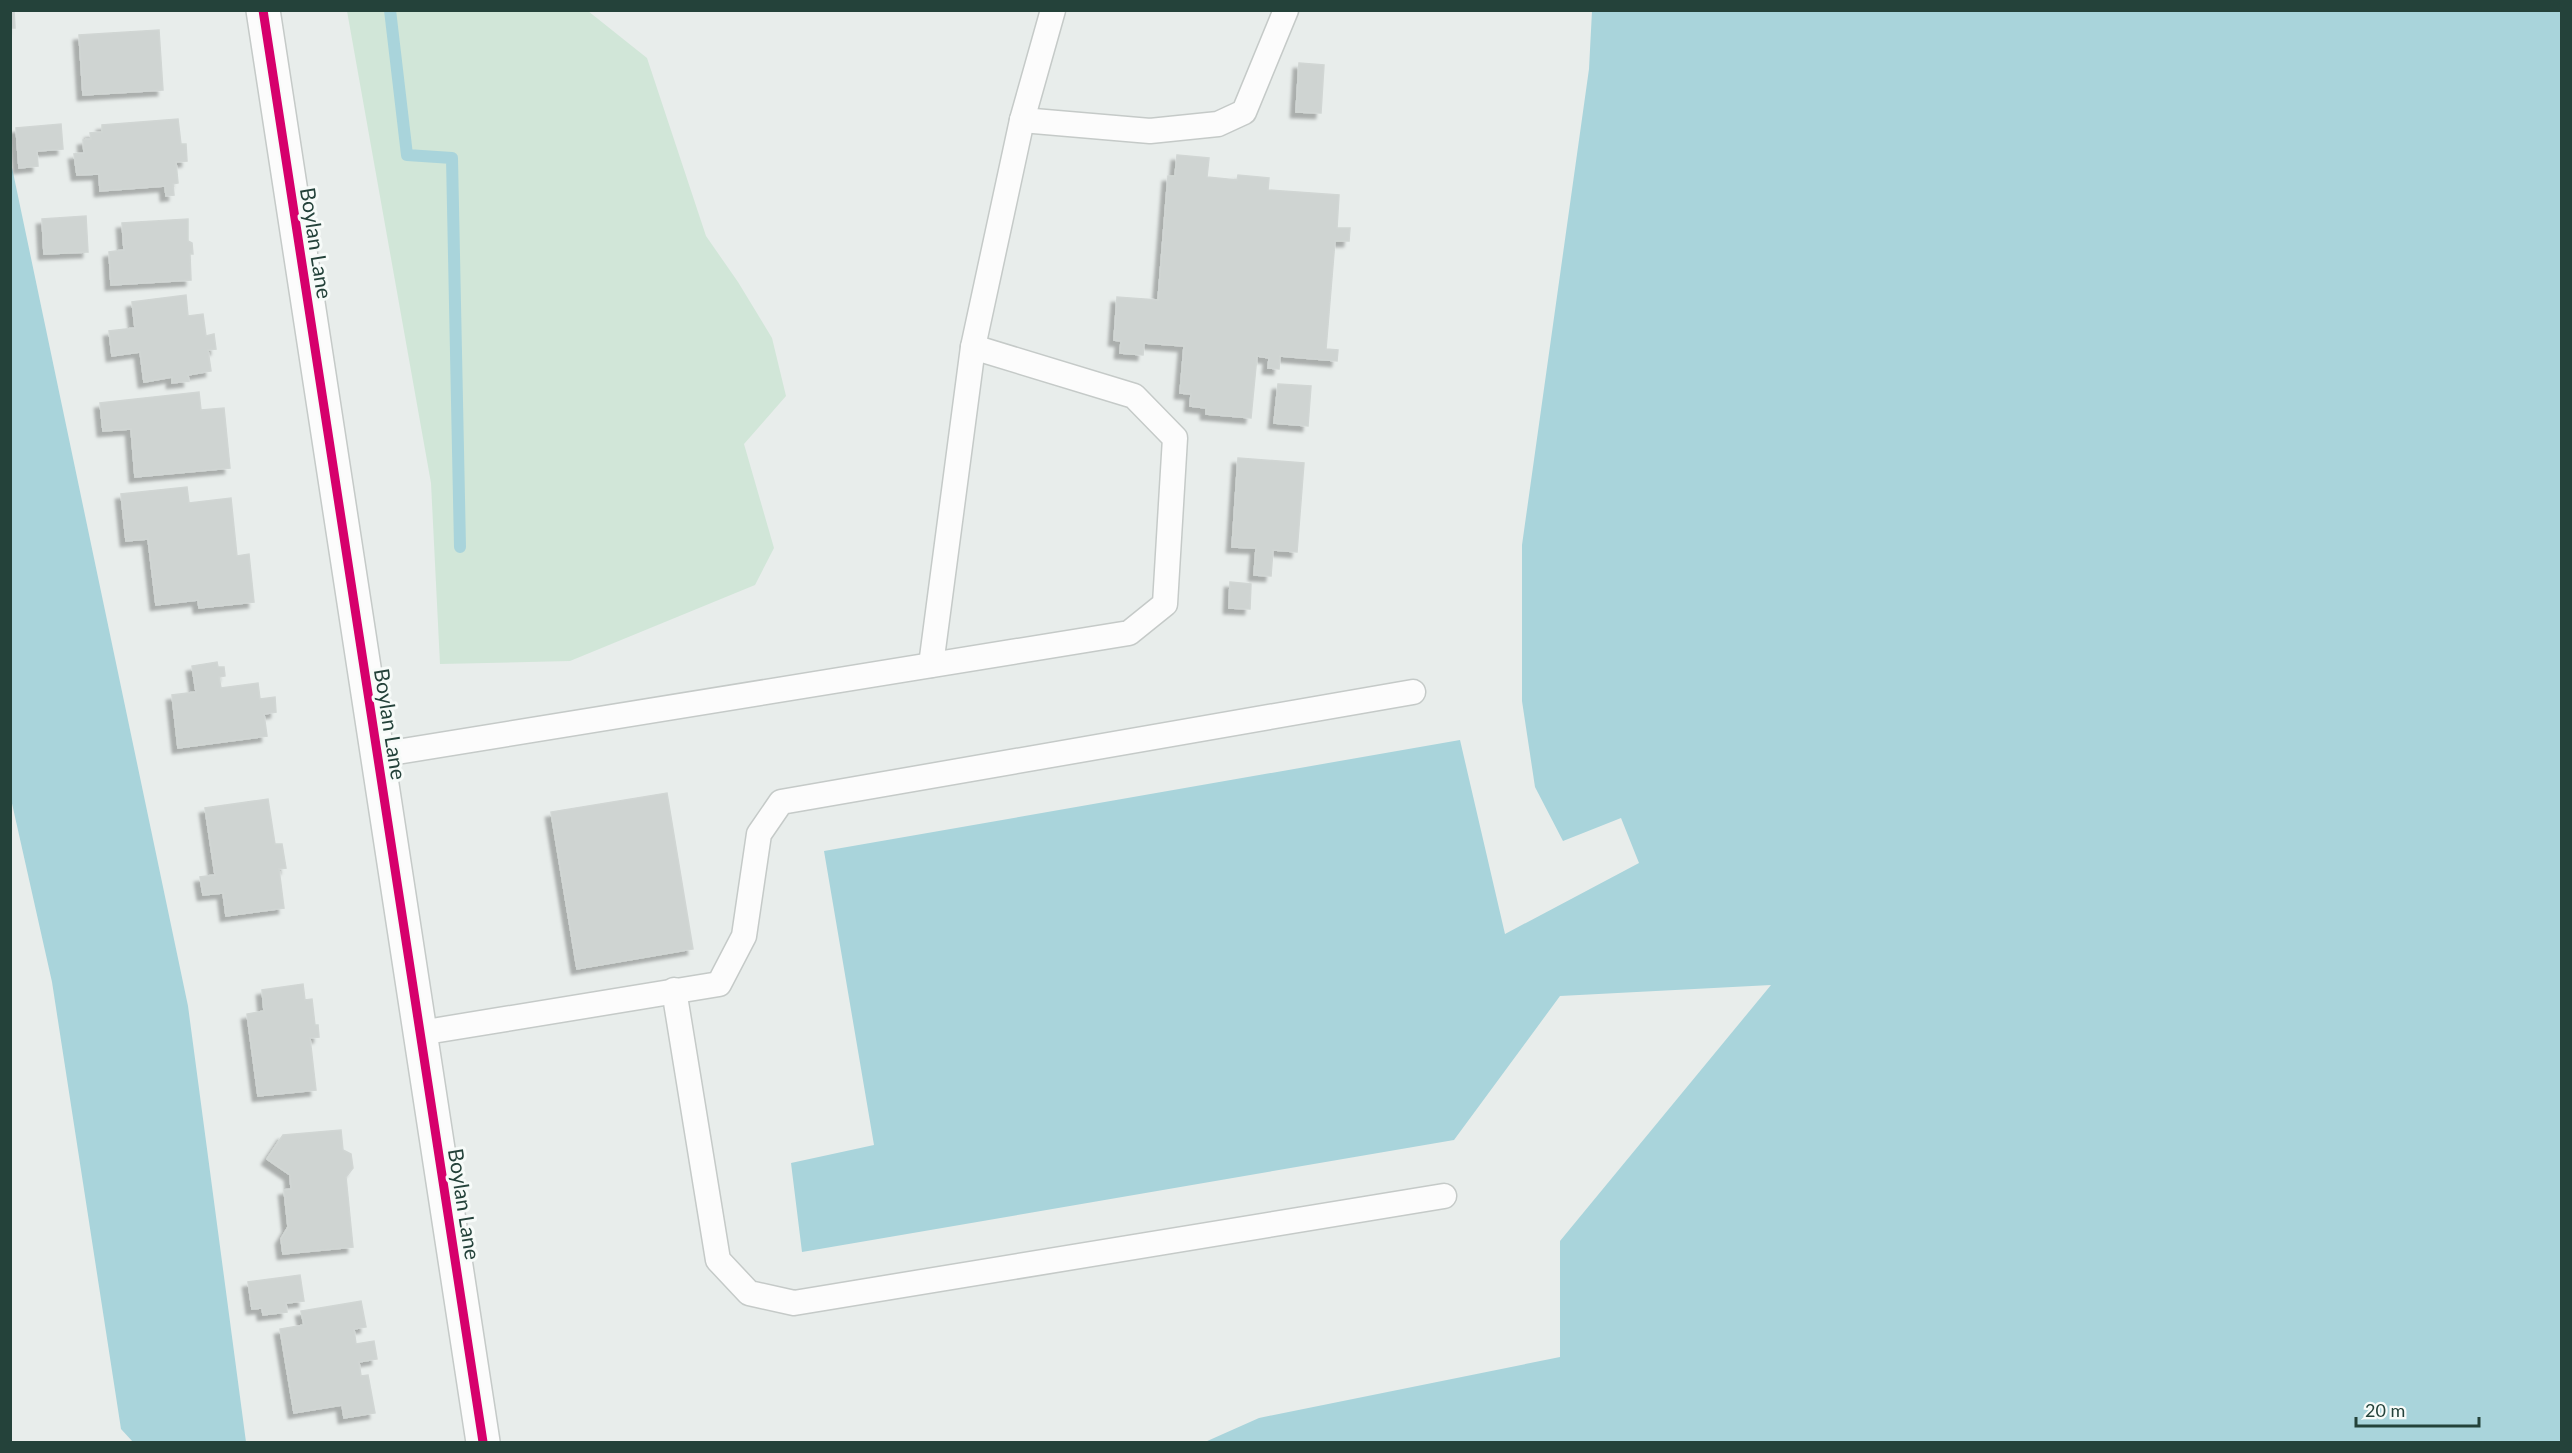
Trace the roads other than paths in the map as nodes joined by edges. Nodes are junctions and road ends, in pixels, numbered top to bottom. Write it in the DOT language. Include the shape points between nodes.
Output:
graph roads {
  1 [pos="263,10"];
  2 [pos="1053,10"];
  3 [pos="1286,10"];
  4 [pos="1022,120"];
  5 [pos="973,347"];
  6 [pos="931,665"];
  7 [pos="1413,693"];
  8 [pos="378,755"];
  9 [pos="674,990"];
  10 [pos="420,1033"];
  11 [pos="1444,1196"];
  12 [pos="483,1443"];
  1 -- 8 [label="street, Boylan Lane"];
  2 -- 4 [label="lane"];
  3 -- 4 [label="lane" via="1244,112 1218,124 1150,131"];
  4 -- 5 [label="lane"];
  5 -- 6 [label="lane"];
  5 -- 6 [label="lane" via="1134,396 1174,438 1165,604 1129,633"];
  6 -- 8 [label="lane"];
  7 -- 9 [label="lane" via="781,802 759,834 744,936 719,984"];
  8 -- 10 [label="street, Boylan Lane"];
  9 -- 10 [label="lane"];
  9 -- 11 [label="lane" via="718,1260 749,1293 794,1303"];
  10 -- 12 [label="street, Boylan Lane"];
}
